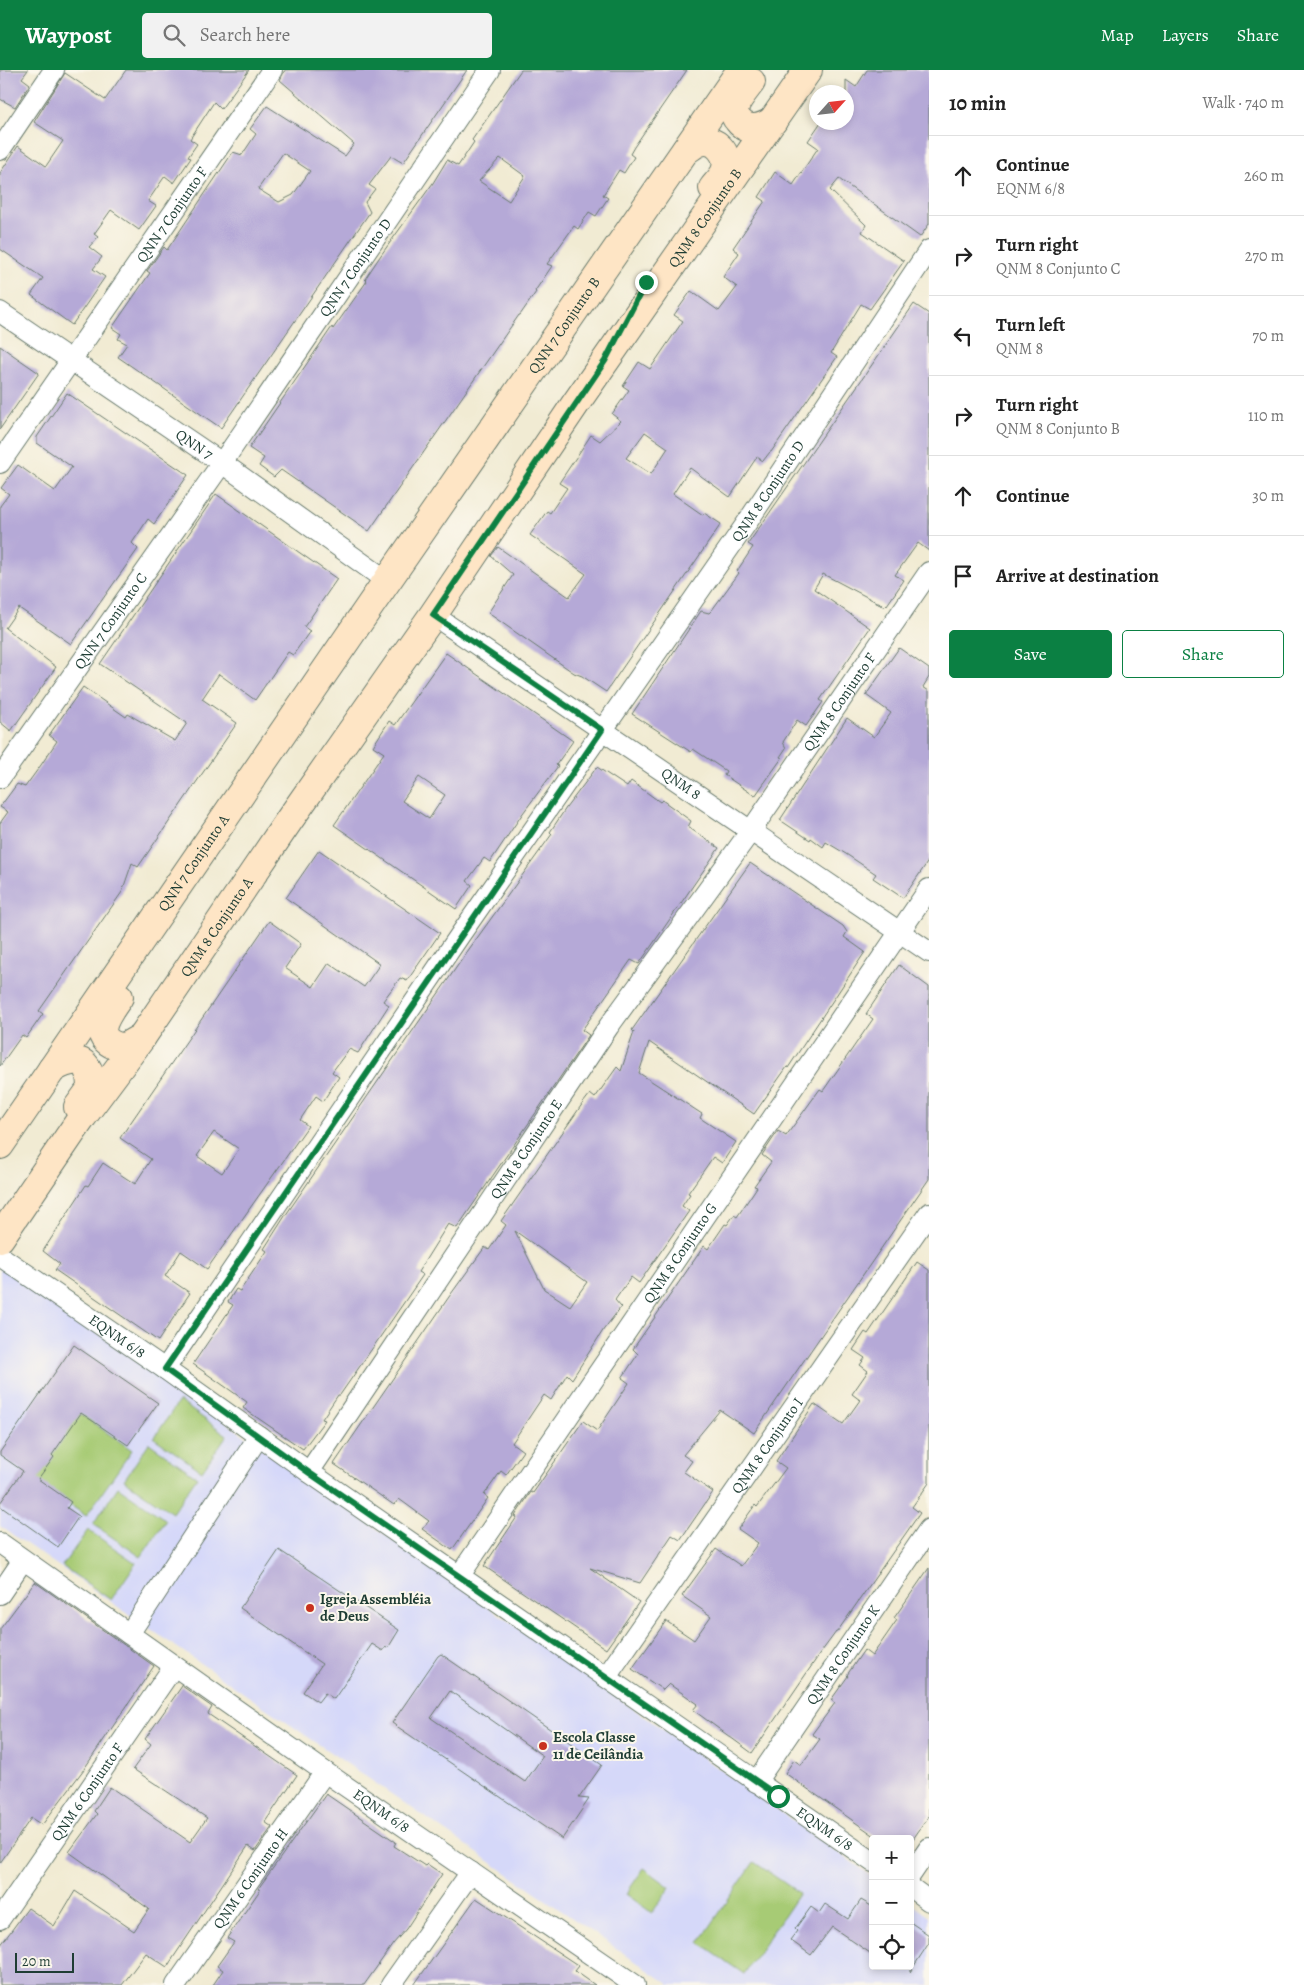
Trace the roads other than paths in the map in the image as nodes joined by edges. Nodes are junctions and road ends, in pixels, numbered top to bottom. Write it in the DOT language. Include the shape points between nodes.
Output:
graph roads {
  1 [pos="54,70"];
  2 [pos="272,70"];
  3 [pos="490,70"];
  4 [pos="741,70"];
  5 [pos="759,70"];
  6 [pos="808,70"];
  7 [pos="773,121"];
  8 [pos="0,150"];
  9 [pos="686,150"];
  10 [pos="929,250"];
  11 [pos="0,312"];
  12 [pos="72,360"];
  13 [pos="605,361"];
  14 [pos="0,463"];
  15 [pos="222,463"];
  16 [pos="929,572"];
  17 [pos="387,581"];
  18 [pos="433,615"];
  19 [pos="602,730"];
  20 [pos="0,778"];
  21 [pos="233,805"];
  22 [pos="750,832"];
  23 [pos="929,889"];
  24 [pos="899,931"];
  25 [pos="929,952"];
  26 [pos="142,1037"];
  27 [pos="52,1069"];
  28 [pos="0,1145"];
  29 [pos="929,1213"];
  30 [pos="0,1225"];
  31 [pos="0,1238"];
  32 [pos="0,1256"];
  33 [pos="165,1369"];
  34 [pos="259,1436"];
  35 [pos="308,1472"];
  36 [pos="929,1529"];
  37 [pos="0,1543"];
  38 [pos="23,1560"];
  39 [pos="460,1575"];
  40 [pos="0,1594"];
  41 [pos="129,1634"];
  42 [pos="174,1666"];
  43 [pos="606,1677"];
  44 [pos="325,1772"];
  45 [pos="756,1782"];
  46 [pos="929,1848"];
  47 [pos="869,1859"];
  48 [pos="914,1870"];
  49 [pos="471,1872"];
  50 [pos="914,1890"];
  51 [pos="929,1901"];
  52 [pos="0,1919"];
  53 [pos="622,1982"];
  54 [pos="176,1985"];
  55 [pos="391,1985"];
  1 -- 8 [label="street"];
  2 -- 12 [label="street, QNN 7 Conjunto F"];
  3 -- 15 [label="street, QNN 7 Conjunto D"];
  4 -- 9 [label="main road, QNN 7 Conjunto B"];
  5 -- 7 [label="main road" via="734,107 735,116 750,128"];
  6 -- 7 [label="main road, QNM 8 Conjunto B"];
  7 -- 13 [label="main road, QNM 8 Conjunto B"];
  9 -- 13 [label="main road" via="708,141 720,147 726,158 726,169 646,282"];
  9 -- 17 [label="main road, QNN 7 Conjunto B"];
  10 -- 19 [label="street, QNM 8 Conjunto D" via="746,524"];
  11 -- 12 [label="street, QNN 7"];
  12 -- 14 [label="street, QNN 7 Conjunto F"];
  12 -- 15 [label="street, QNN 7"];
  13 -- 18 [label="main road, QNM 8 Conjunto B"];
  15 -- 17 [label="street, QNN 7"];
  15 -- 20 [label="street, QNN 7 Conjunto C"];
  16 -- 22 [label="street, QNM 8 Conjunto F"];
  17 -- 21 [label="main road, QNN 7 Conjunto A"];
  18 -- 19 [label="street, QNM 8"];
  18 -- 26 [label="main road, QNM 8 Conjunto A"];
  19 -- 22 [label="street, QNM 8"];
  19 -- 33 [label="street, QNM 8 Conjunto D"];
  21 -- 26 [label="main road" via="190,892 102,1022 103,1033 113,1045 123,1048"];
  21 -- 27 [label="main road, QNN 7 Conjunto A"];
  22 -- 24 [label="street, QNM 8"];
  22 -- 35 [label="street, QNM 8 Conjunto E" via="609,1026"];
  23 -- 24 [label="street, QNM 8 Conjunto G"];
  24 -- 25 [label="street, QNM 8"];
  24 -- 39 [label="street, QNM 8 Conjunto G"];
  26 -- 31 [label="main road, QNM 8 Conjunto A" via="83,1116"];
  27 -- 28 [label="main road, QNN 7 Conjunto A"];
  27 -- 30 [label="main road" via="66,1061 80,1063 89,1071 91,1089 10,1204"];
  29 -- 43 [label="street, QNM 8 Conjunto I"];
  32 -- 33 [label="street, EQNM 6/8"];
  33 -- 34 [label="street, EQNM 6/8"];
  34 -- 35 [label="street, EQNM 6/8"];
  34 -- 41 [label="street"];
  35 -- 39 [label="street, EQNM 6/8"];
  36 -- 45 [label="street, QNM 8 Conjunto K"];
  37 -- 38 [label="street, EQNM 6/8"];
  38 -- 40 [label="street"];
  38 -- 41 [label="street, EQNM 6/8"];
  39 -- 43 [label="street, EQNM 6/8"];
  41 -- 42 [label="street, EQNM 6/8"];
  42 -- 44 [label="street, EQNM 6/8"];
  42 -- 52 [label="street, QNM 6 Conjunto F"];
  43 -- 45 [label="street, EQNM 6/8"];
  44 -- 49 [label="street, EQNM 6/8"];
  44 -- 54 [label="street, QNM 6 Conjunto H"];
  45 -- 47 [label="street, EQNM 6/8"];
  46 -- 48 [label="street"];
  49 -- 53 [label="street, EQNM 6/8"];
  49 -- 55 [label="street"];
  50 -- 51 [label="street"];
}
